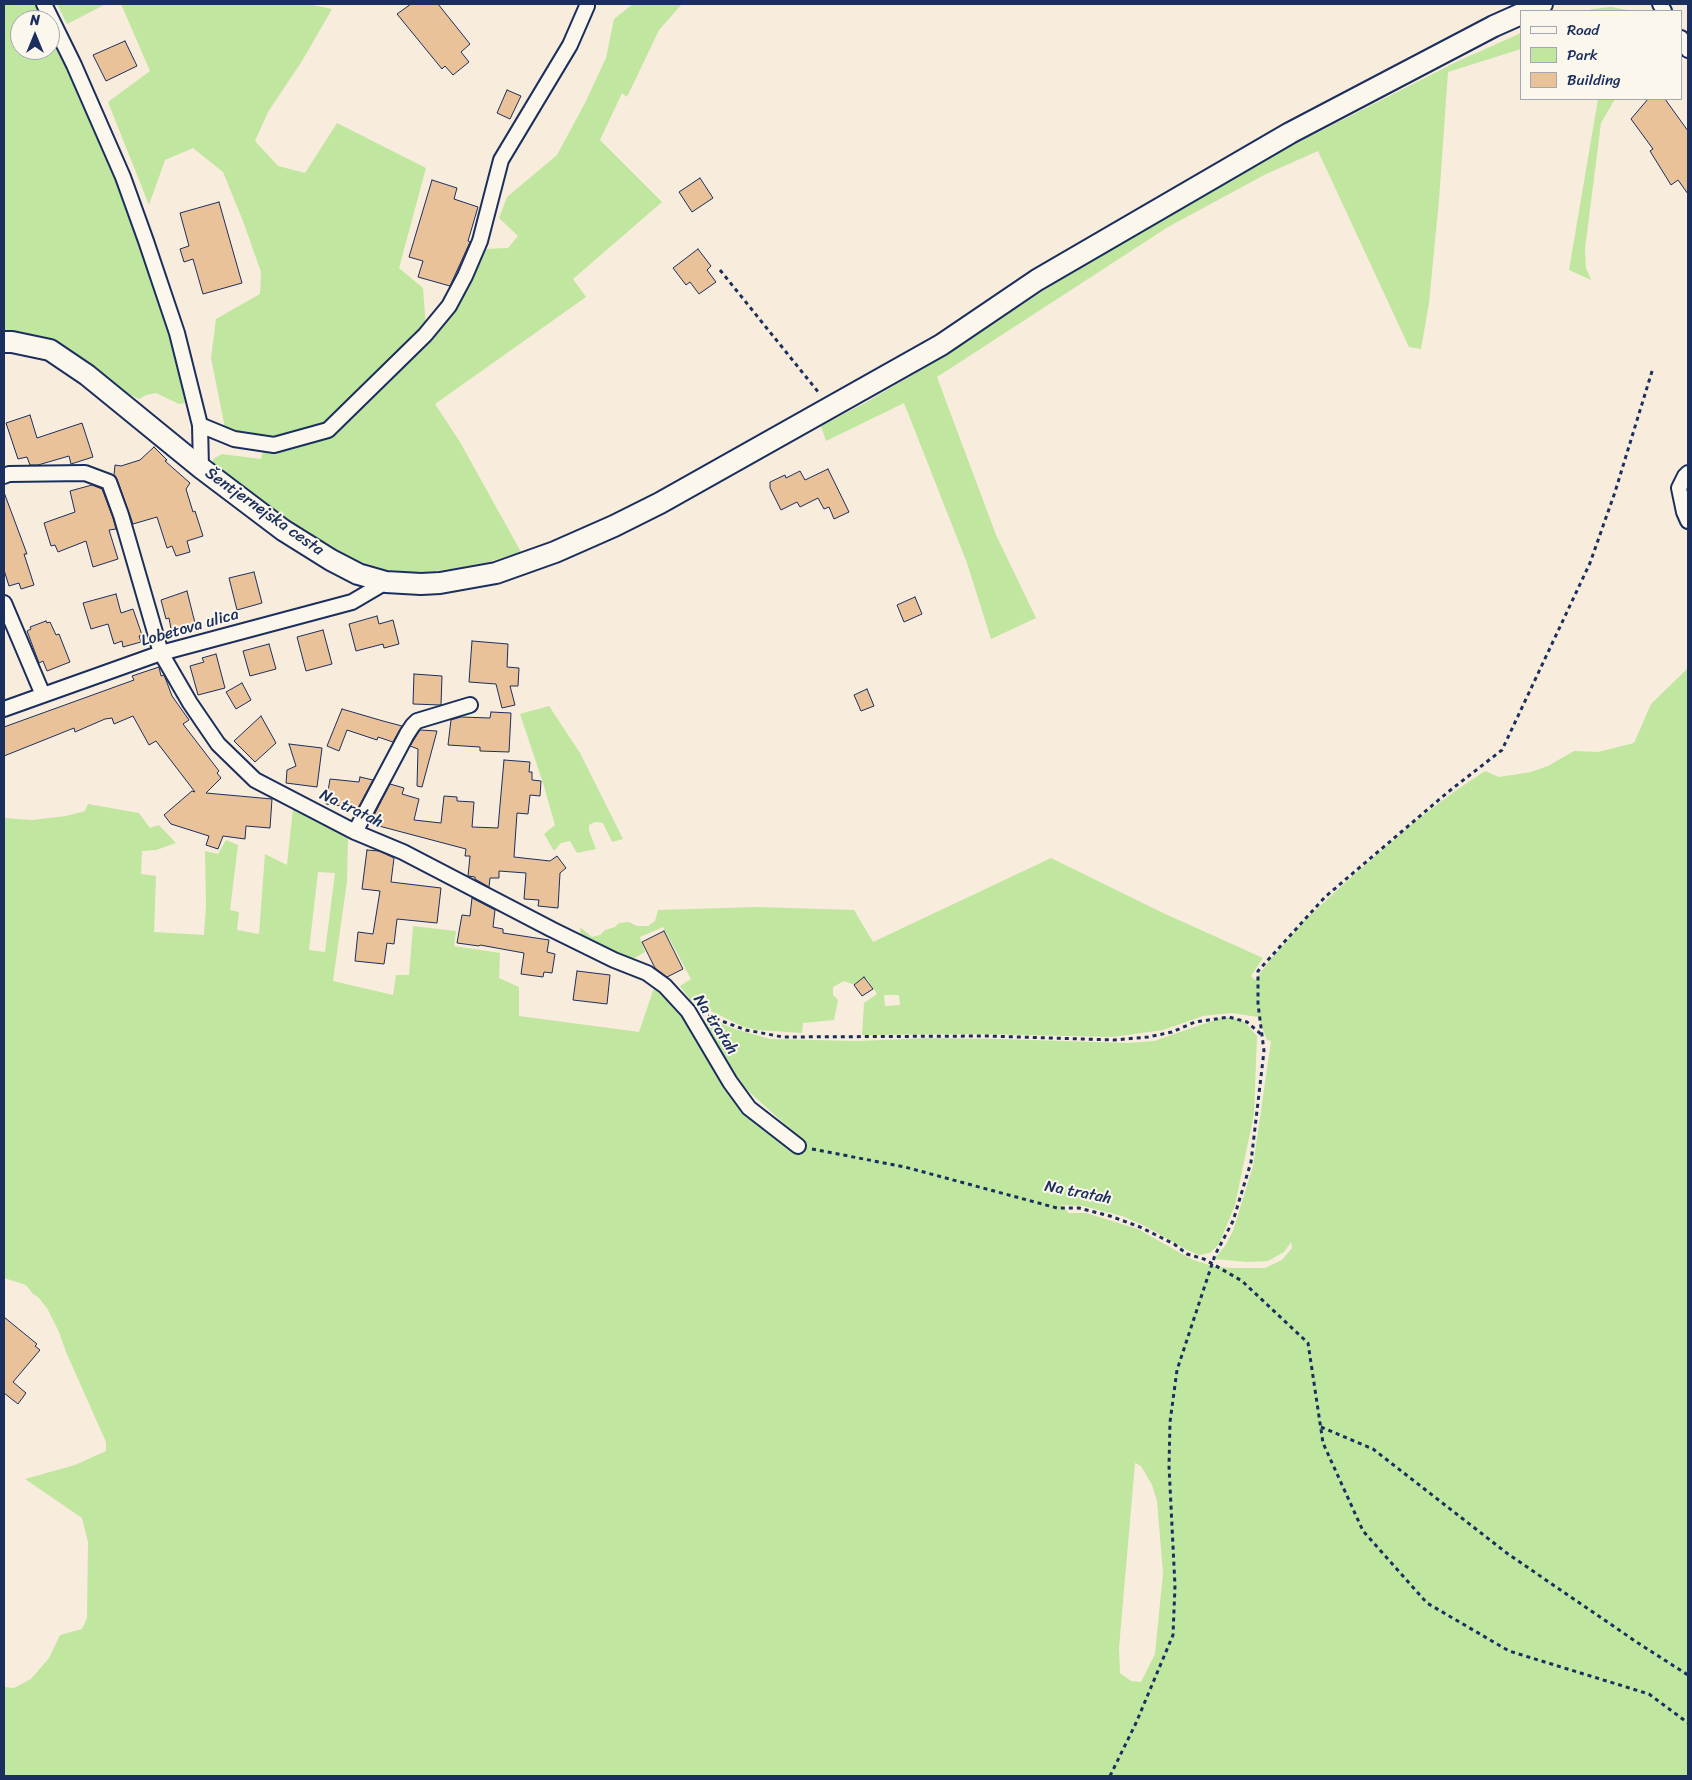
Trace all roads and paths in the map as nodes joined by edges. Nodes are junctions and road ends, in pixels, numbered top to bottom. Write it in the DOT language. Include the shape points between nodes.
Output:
graph roads {
  1 [pos="44,4"];
  2 [pos="587,4"];
  3 [pos="1542,4"];
  4 [pos="1528,10"];
  5 [pos="1520,14"];
  6 [pos="720,270"];
  7 [pos="4,342"];
  8 [pos="1653,368"];
  9 [pos="830,407"];
  10 [pos="200,425"];
  11 [pos="201,468"];
  12 [pos="1688,473"];
  13 [pos="4,476"];
  14 [pos="1688,521"];
  15 [pos="386,582"];
  16 [pos="4,603"];
  17 [pos="161,653"];
  18 [pos="43,694"];
  19 [pos="470,705"];
  20 [pos="4,709"];
  21 [pos="355,832"];
  22 [pos="688,1011"];
  23 [pos="1262,1035"];
  24 [pos="798,1146"];
  25 [pos="1212,1264"];
  26 [pos="1320,1426"];
  27 [pos="1688,1675"];
  28 [pos="1688,1723"];
  29 [pos="1110,1776"];
  1 -- 10 [label="street" via="123,177 177,333"];
  2 -- 10 [label="street" via="570,45 501,160 480,241 465,276 449,306 426,335 328,430 274,445 234,439"];
  3 -- 4 [label="main road"];
  5 -- 9 [label="main road, Šentjernejska cesta" via="1290,133 1037,280 941,345"];
  6 -- 9 [label="path"];
  7 -- 11 [label="main road, Šentjernejska cesta" via="50,350 87,375"];
  8 -- 23 [label="path" via="1590,562 1502,750 1325,897 1258,971"];
  9 -- 15 [label="main road, Šentjernejska cesta" via="660,503 555,552 474,578 440,583"];
  10 -- 11 [label="street"];
  11 -- 15 [label="main road, Šentjernejska cesta" via="299,540 358,574"];
  12 -- 14 [label="street" via="1679,488"];
  13 -- 17 [label="street, Na tratah" via="85,473 109,482"];
  15 -- 17 [label="street, Lobetova ulica" via="352,602"];
  16 -- 18 [label="street"];
  17 -- 18 [label="street, Lobetova ulica"];
  17 -- 21 [label="street, Na tratah" via="218,744 255,780"];
  18 -- 20 [label="street, Lobetova ulica"];
  19 -- 21 [label="street" via="413,725"];
  21 -- 22 [label="street, Na tratah" via="403,852 614,960 647,972"];
  22 -- 23 [label="path" via="712,1016 746,1030 783,1037 986,1036 1114,1040 1172,1032 1195,1022 1229,1016 1247,1022"];
  22 -- 24 [label="street, Na tratah" via="749,1108"];
  23 -- 25 [label="path" via="1264,1051 1251,1162 1233,1221"];
  24 -- 25 [label="path, Na tratah" via="905,1168 1057,1208 1079,1208 1110,1216 1140,1227 1187,1254"];
  25 -- 26 [label="path, Na tratah" via="1242,1281 1308,1343"];
  25 -- 29 [label="path" via="1177,1370 1170,1422 1173,1635"];
  26 -- 27 [label="path" via="1373,1449 1508,1554"];
  26 -- 28 [label="path, Na tratah" via="1323,1443 1363,1531 1427,1603 1509,1651 1649,1694"];
}
